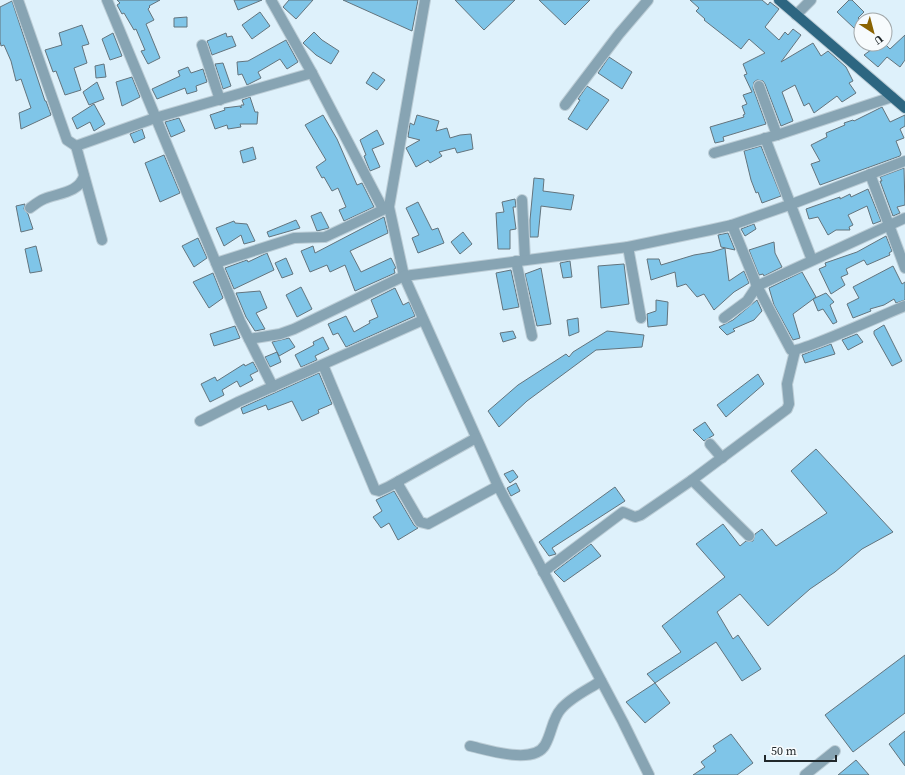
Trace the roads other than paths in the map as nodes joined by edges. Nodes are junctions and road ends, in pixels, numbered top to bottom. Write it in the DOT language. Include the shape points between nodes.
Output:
graph roads {
  1 [pos="18,0"];
  2 [pos="107,0"];
  3 [pos="271,0"];
  4 [pos="425,0"];
  5 [pos="648,0"];
  6 [pos="779,0"];
  7 [pos="812,0"];
  8 [pos="796,15"];
  9 [pos="202,45"];
  10 [pos="312,73"];
  11 [pos="759,86"];
  12 [pos="892,97"];
  13 [pos="220,100"];
  14 [pos="565,104"];
  15 [pos="904,105"];
  16 [pos="155,118"];
  17 [pos="777,135"];
  18 [pos="765,138"];
  19 [pos="76,146"];
  20 [pos="714,153"];
  21 [pos="905,160"];
  22 [pos="870,174"];
  23 [pos="84,176"];
  24 [pos="522,200"];
  25 [pos="792,204"];
  26 [pos="30,208"];
  27 [pos="386,208"];
  28 [pos="905,218"];
  29 [pos="890,224"];
  30 [pos="732,225"];
  31 [pos="102,240"];
  32 [pos="628,247"];
  33 [pos="521,260"];
  34 [pos="812,260"];
  35 [pos="216,262"];
  36 [pos="905,268"];
  37 [pos="404,276"];
  38 [pos="756,286"];
  39 [pos="905,306"];
  40 [pos="641,318"];
  41 [pos="724,318"];
  42 [pos="423,320"];
  43 [pos="532,336"];
  44 [pos="249,339"];
  45 [pos="796,351"];
  46 [pos="323,365"];
  47 [pos="273,387"];
  48 [pos="200,421"];
  49 [pos="476,438"];
  50 [pos="710,444"];
  51 [pos="722,458"];
  52 [pos="692,480"];
  53 [pos="399,481"];
  54 [pos="498,486"];
  55 [pos="749,536"];
  56 [pos="543,572"];
  57 [pos="601,681"];
  58 [pos="470,746"];
  59 [pos="835,751"];
  60 [pos="649,775"];
  61 [pos="805,775"];
  1 -- 19 [label="street" via="67,140"];
  2 -- 16 [label="street"];
  3 -- 10 [label="street"];
  4 -- 27 [label="street"];
  5 -- 14 [label="street"];
  6 -- 8 [label="main road"];
  7 -- 8 [label="street"];
  8 -- 12 [label="main road"];
  9 -- 13 [label="street"];
  10 -- 13 [label="street"];
  10 -- 27 [label="street"];
  11 -- 17 [label="street"];
  12 -- 15 [label="main road"];
  12 -- 17 [label="street"];
  13 -- 16 [label="street"];
  16 -- 19 [label="street"];
  16 -- 35 [label="street"];
  17 -- 18 [label="street"];
  18 -- 20 [label="street"];
  18 -- 25 [label="street"];
  19 -- 23 [label="street"];
  21 -- 22 [label="street"];
  22 -- 25 [label="street"];
  22 -- 29 [label="street"];
  23 -- 26 [label="street" via="80,185 74,189 42,200"];
  23 -- 31 [label="street"];
  24 -- 33 [label="street"];
  25 -- 30 [label="street"];
  25 -- 34 [label="street"];
  27 -- 35 [label="street" via="325,237 294,238"];
  27 -- 37 [label="street"];
  28 -- 29 [label="street"];
  29 -- 34 [label="street"];
  29 -- 36 [label="street"];
  30 -- 32 [label="street"];
  30 -- 38 [label="street"];
  32 -- 33 [label="street"];
  32 -- 40 [label="street"];
  33 -- 37 [label="street"];
  33 -- 43 [label="street"];
  34 -- 38 [label="street"];
  35 -- 44 [label="street"];
  37 -- 42 [label="street"];
  37 -- 44 [label="street" via="294,329"];
  38 -- 41 [label="street" via="747,301"];
  38 -- 45 [label="street" via="788,348"];
  39 -- 45 [label="street"];
  42 -- 46 [label="street"];
  42 -- 49 [label="street"];
  44 -- 47 [label="street"];
  45 -- 51 [label="street" via="787,384 788,408"];
  46 -- 47 [label="street"];
  46 -- 53 [label="street" via="375,490 379,491"];
  47 -- 48 [label="street"];
  49 -- 53 [label="street"];
  49 -- 54 [label="street"];
  50 -- 51 [label="street"];
  51 -- 52 [label="street"];
  52 -- 55 [label="street"];
  52 -- 56 [label="street" via="639,516 623,512"];
  53 -- 54 [label="street" via="399,486 420,522 428,524"];
  54 -- 56 [label="street"];
  56 -- 57 [label="street"];
  57 -- 58 [label="street" via="562,707 554,717 545,746 536,753 513,756"];
  57 -- 60 [label="street"];
  59 -- 61 [label="street"];
}
